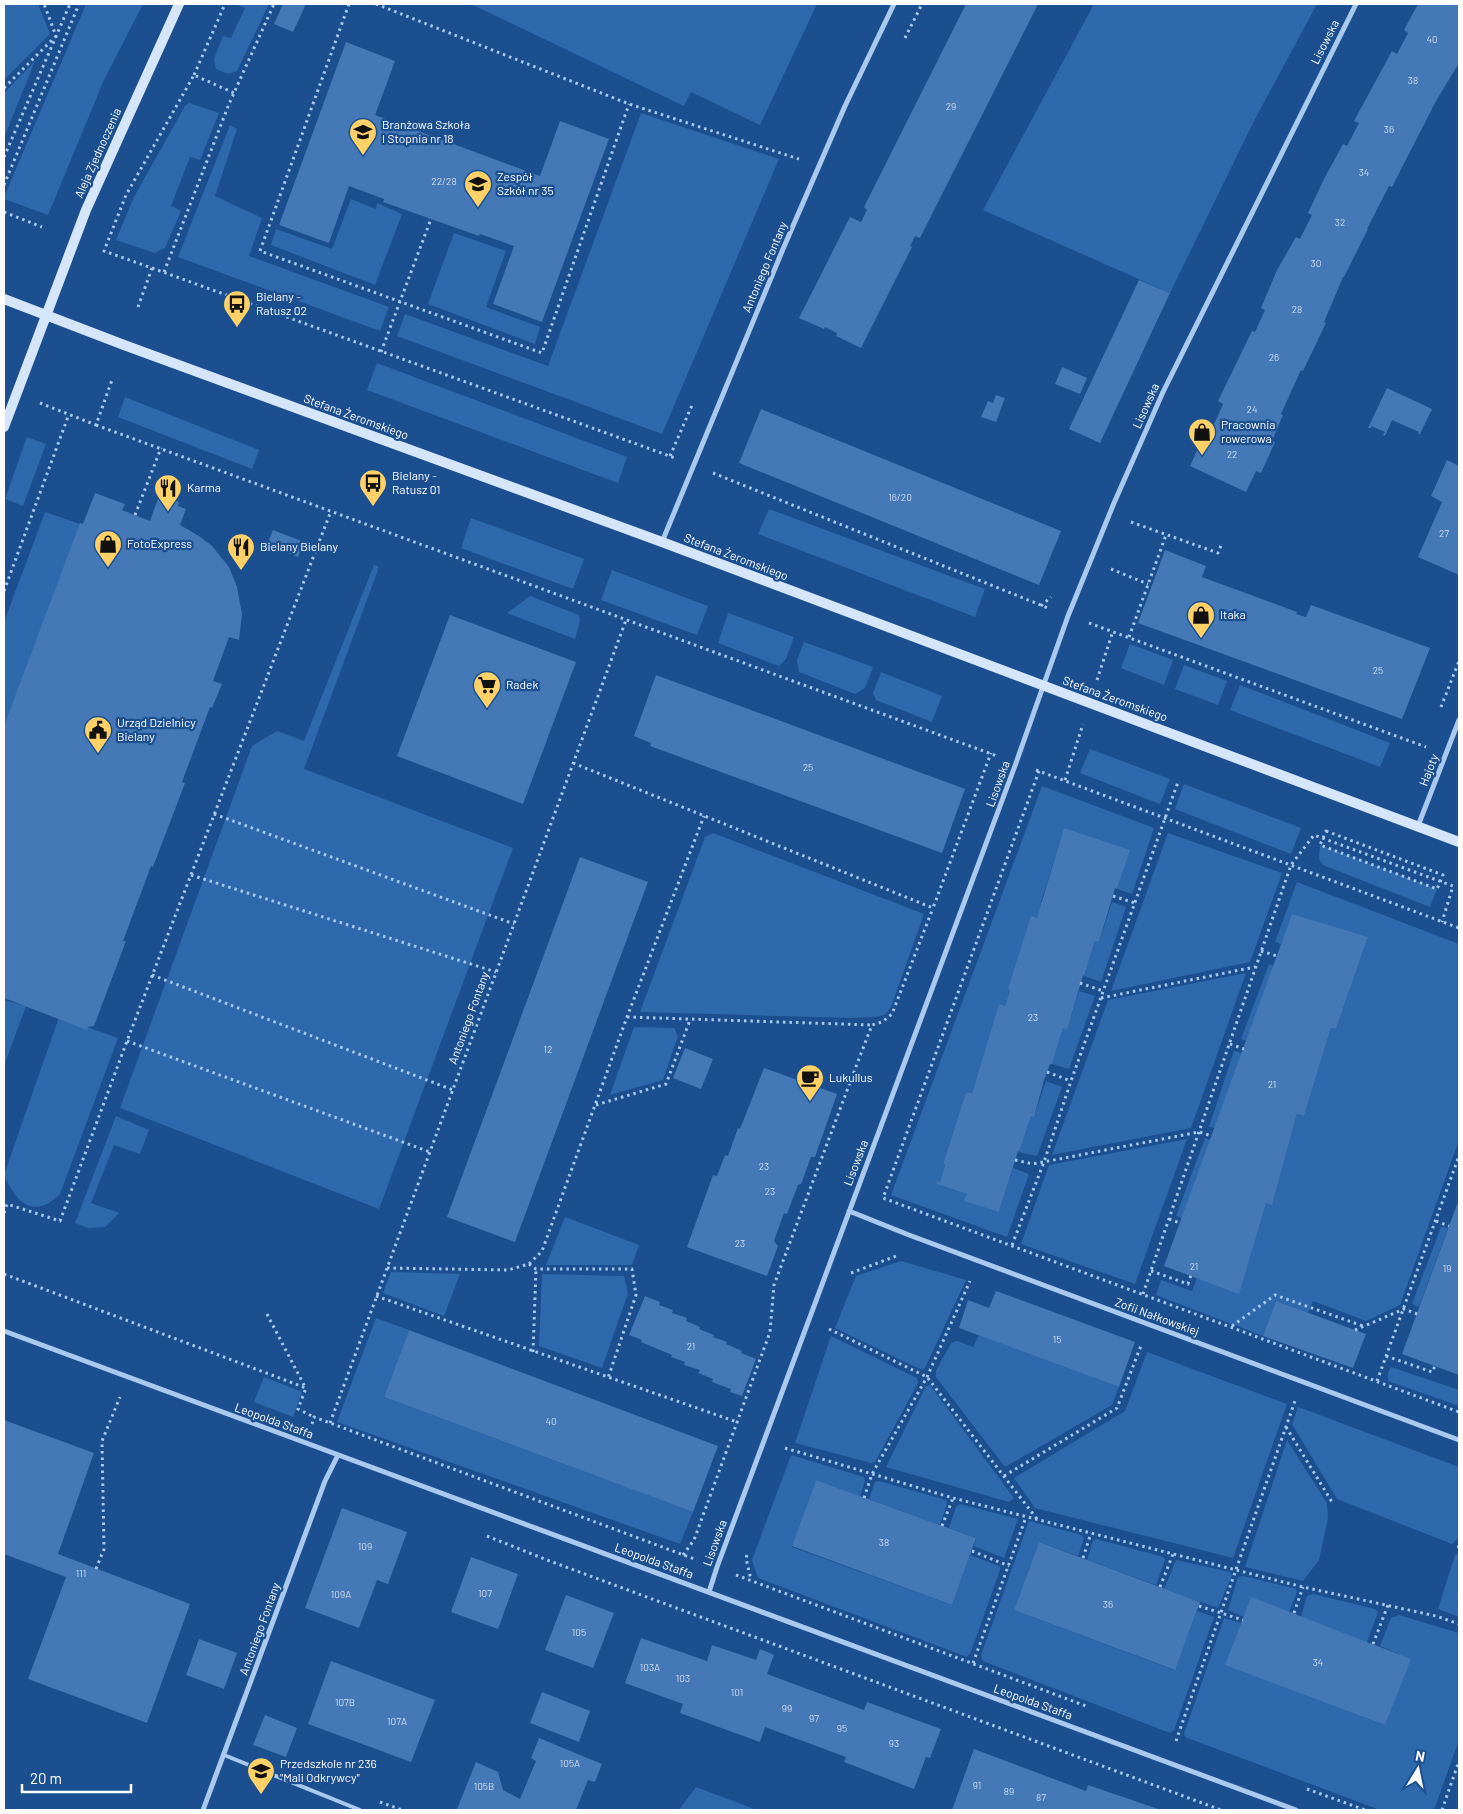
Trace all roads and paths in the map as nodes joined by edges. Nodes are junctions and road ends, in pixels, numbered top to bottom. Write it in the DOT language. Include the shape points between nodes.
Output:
graph roads {
  1 [pos="44,4"];
  2 [pos="70,4"];
  3 [pos="79,4"];
  4 [pos="179,4"];
  5 [pos="225,4"];
  6 [pos="274,4"];
  7 [pos="349,4"];
  8 [pos="376,4"];
  9 [pos="894,4"];
  10 [pos="1356,4"];
  11 [pos="56,36"];
  12 [pos="194,75"];
  13 [pos="4,88"];
  14 [pos="234,93"];
  15 [pos="629,104"];
  16 [pos="4,157"];
  17 [pos="800,159"];
  18 [pos="4,184"];
  19 [pos="4,212"];
  20 [pos="431,219"];
  21 [pos="42,227"];
  22 [pos="152,268"];
  23 [pos="164,272"];
  24 [pos="4,299"];
  25 [pos="400,301"];
  26 [pos="138,307"];
  27 [pos="45,315"];
  28 [pos="381,352"];
  29 [pos="112,380"];
  30 [pos="40,403"];
  31 [pos="69,414"];
  32 [pos="96,425"];
  33 [pos="4,427"];
  34 [pos="161,448"];
  35 [pos="694,465"];
  36 [pos="331,511"];
  37 [pos="135,515"];
  38 [pos="1130,522"];
  39 [pos="1166,535"];
  40 [pos="662,542"];
  41 [pos="1222,543"];
  42 [pos="1110,569"];
  43 [pos="1148,584"];
  44 [pos="4,590"];
  45 [pos="1068,616"];
  46 [pos="626,620"];
  47 [pos="1129,637"];
  48 [pos="1043,686"];
  49 [pos="1459,720"];
  50 [pos="991,753"];
  51 [pos="1445,754"];
  52 [pos="573,763"];
  53 [pos="1016,763"];
  54 [pos="1040,771"];
  55 [pos="1178,782"];
  56 [pos="214,814"];
  57 [pos="704,816"];
  58 [pos="1165,818"];
  59 [pos="1418,826"];
  60 [pos="1323,839"];
  61 [pos="1459,842"];
  62 [pos="1291,865"];
  63 [pos="191,875"];
  64 [pos="1440,882"];
  65 [pos="1113,896"];
  66 [pos="1135,903"];
  67 [pos="933,908"];
  68 [pos="1442,922"];
  69 [pos="514,924"];
  70 [pos="1459,928"];
  71 [pos="1261,951"];
  72 [pos="1277,956"];
  73 [pos="1256,967"];
  74 [pos="496,972"];
  75 [pos="152,975"];
  76 [pos="1080,983"];
  77 [pos="1103,991"];
  78 [pos="1100,998"];
  79 [pos="627,1017"];
  80 [pos="690,1020"];
  81 [pos="872,1025"];
  82 [pos="127,1042"];
  83 [pos="1230,1044"];
  84 [pos="1244,1049"];
  85 [pos="1048,1072"];
  86 [pos="1071,1081"];
  87 [pos="452,1090"];
  88 [pos="595,1105"];
  89 [pos="1199,1132"];
  90 [pos="1212,1136"];
  91 [pos="430,1152"];
  92 [pos="1459,1156"];
  93 [pos="1015,1160"];
  94 [pos="1044,1162"];
  95 [pos="849,1211"];
  96 [pos="4,1213"];
  97 [pos="1169,1219"];
  98 [pos="1436,1221"];
  99 [pos="1180,1223"];
  100 [pos="1449,1226"];
  101 [pos="1012,1245"];
  102 [pos="902,1254"];
  103 [pos="529,1264"];
  104 [pos="387,1268"];
  105 [pos="536,1268"];
  106 [pos="1151,1271"];
  107 [pos="4,1274"];
  108 [pos="848,1274"];
  109 [pos="1191,1275"];
  110 [pos="972,1278"];
  111 [pos="1143,1294"];
  112 [pos="376,1296"];
  113 [pos="1404,1309"];
  114 [pos="267,1314"];
  115 [pos="1417,1314"];
  116 [pos="831,1320"];
  117 [pos="1363,1326"];
  118 [pos="1232,1327"];
  119 [pos="1356,1330"];
  120 [pos="4,1331"];
  121 [pos="1134,1339"];
  122 [pos="533,1352"];
  123 [pos="1386,1356"];
  124 [pos="1435,1366"];
  125 [pos="927,1377"];
  126 [pos="608,1378"];
  127 [pos="1377,1381"];
  128 [pos="306,1388"];
  129 [pos="129,1400"];
  130 [pos="1304,1404"];
  131 [pos="1459,1412"];
  132 [pos="314,1417"];
  133 [pos="737,1422"];
  134 [pos="1286,1427"];
  135 [pos="789,1439"];
  136 [pos="1459,1440"];
  137 [pos="786,1448"];
  138 [pos="338,1455"];
  139 [pos="782,1457"];
  140 [pos="872,1474"];
  141 [pos="1004,1476"];
  142 [pos="864,1498"];
  143 [pos="953,1498"];
  144 [pos="1332,1502"];
  145 [pos="1026,1516"];
  146 [pos="1038,1520"];
  147 [pos="942,1526"];
  148 [pos="482,1534"];
  149 [pos="1091,1534"];
  150 [pos="749,1549"];
  151 [pos="972,1551"];
  152 [pos="1173,1554"];
  153 [pos="683,1555"];
  154 [pos="1083,1558"];
  155 [pos="1009,1566"];
  156 [pos="717,1567"];
  157 [pos="96,1569"];
  158 [pos="1236,1570"];
  159 [pos="676,1580"];
  160 [pos="750,1580"];
  161 [pos="1160,1587"];
  162 [pos="1303,1588"];
  163 [pos="709,1592"];
  164 [pos="666,1604"];
  165 [pos="1388,1605"];
  166 [pos="1199,1606"];
  167 [pos="1294,1613"];
  168 [pos="1221,1614"];
  169 [pos="1242,1620"];
  170 [pos="1459,1624"];
  171 [pos="1373,1644"];
  172 [pos="973,1663"];
  173 [pos="1093,1709"];
  174 [pos="1185,1744"];
  175 [pos="224,1755"];
  176 [pos="1459,1761"];
  177 [pos="1302,1787"];
  178 [pos="374,1800"];
  179 [pos="203,1810"];
  180 [pos="360,1810"];
  181 [pos="402,1810"];
  182 [pos="1221,1810"];
  183 [pos="1296,1810"];
  184 [pos="1365,1810"];
  185 [pos="1442,1810"];
  1 -- 11 [label="path"];
  2 -- 11 [label="path"];
  3 -- 18 [label="path"];
  4 -- 27 [label="main road, Aleja Zjednoczenia" via="86,210"];
  5 -- 12 [label="path"];
  6 -- 14 [label="path"];
  7 -- 25 [label="path" via="260,251"];
  8 -- 15 [label="path"];
  9 -- 35 [label="street, Antoniego Fontany" via="786,240"];
  10 -- 45 [label="street, Lisowska" via="1162,392"];
  11 -- 13 [label="path"];
  11 -- 16 [label="path"];
  12 -- 14 [label="path"];
  12 -- 22 [label="path" via="126,195 104,251"];
  14 -- 23 [label="path"];
  15 -- 17 [label="path"];
  15 -- 25 [label="path" via="542,354"];
  19 -- 21 [label="path"];
  20 -- 25 [label="path"];
  22 -- 23 [label="path"];
  22 -- 26 [label="path"];
  23 -- 28 [label="path"];
  24 -- 27 [label="main road, Stefana Żeromskiego"];
  25 -- 28 [label="path"];
  27 -- 33 [label="main road, Aleja Zjednoczenia"];
  27 -- 40 [label="main road, Stefana Żeromskiego"];
  28 -- 35 [label="path"];
  29 -- 32 [label="path"];
  30 -- 31 [label="path"];
  31 -- 32 [label="path"];
  31 -- 44 [label="path"];
  32 -- 34 [label="path"];
  34 -- 36 [label="path"];
  34 -- 37 [label="path"];
  35 -- 40 [label="street, Antoniego Fontany"];
  35 -- 45 [label="path"];
  36 -- 46 [label="path"];
  36 -- 56 [label="path"];
  38 -- 39 [label="path"];
  39 -- 41 [label="path" via="1218,553"];
  39 -- 43 [label="path"];
  40 -- 48 [label="main road, Stefana Żeromskiego"];
  42 -- 43 [label="path"];
  43 -- 47 [label="path"];
  45 -- 47 [label="path"];
  45 -- 48 [label="street, Lisowska"];
  46 -- 50 [label="path"];
  46 -- 52 [label="path, Antoniego Fontany"];
  47 -- 51 [label="path"];
  48 -- 53 [label="street, Lisowska"];
  48 -- 59 [label="main road, Stefana Żeromskiego"];
  49 -- 51 [label="street, Hajoty"];
  50 -- 53 [label="path"];
  50 -- 67 [label="path"];
  51 -- 59 [label="street, Hajoty"];
  52 -- 57 [label="path"];
  52 -- 69 [label="path, Antoniego Fontany"];
  53 -- 54 [label="path"];
  53 -- 95 [label="street, Lisowska"];
  54 -- 58 [label="path"];
  54 -- 101 [label="path" via="883,1198"];
  55 -- 58 [label="path"];
  56 -- 63 [label="path"];
  56 -- 69 [label="path"];
  57 -- 67 [label="path"];
  57 -- 79 [label="path"];
  58 -- 62 [label="path"];
  58 -- 66 [label="path"];
  59 -- 61 [label="main road, Stefana Żeromskiego"];
  60 -- 62 [label="path" via="1314,835"];
  60 -- 64 [label="path"];
  60 -- 64 [label="path" via="1320,845 1437,889"];
  60 -- 64 [label="path" via="1326,831 1442,875"];
  62 -- 68 [label="path"];
  62 -- 71 [label="path"];
  63 -- 74 [label="path"];
  63 -- 75 [label="path"];
  64 -- 68 [label="path" via="1453,886"];
  65 -- 66 [label="path"];
  66 -- 77 [label="path"];
  67 -- 81 [label="path" via="892,1014"];
  68 -- 70 [label="path"];
  69 -- 74 [label="path, Antoniego Fontany"];
  71 -- 72 [label="path"];
  71 -- 73 [label="path"];
  73 -- 78 [label="path"];
  73 -- 83 [label="path"];
  74 -- 87 [label="path, Antoniego Fontany"];
  75 -- 82 [label="path"];
  75 -- 87 [label="path"];
  76 -- 77 [label="path"];
  77 -- 78 [label="path"];
  78 -- 86 [label="path"];
  79 -- 80 [label="path"];
  79 -- 88 [label="path"];
  80 -- 81 [label="path"];
  80 -- 88 [label="path" via="666,1084"];
  81 -- 133 [label="path" via="774,1285 770,1332"];
  82 -- 91 [label="path"];
  82 -- 96 [label="path" via="60,1221 7,1204"];
  83 -- 84 [label="path"];
  83 -- 89 [label="path"];
  85 -- 86 [label="path"];
  86 -- 94 [label="path"];
  87 -- 91 [label="path, Antoniego Fontany"];
  88 -- 103 [label="path" via="542,1250"];
  89 -- 90 [label="path"];
  89 -- 94 [label="path"];
  89 -- 97 [label="path"];
  91 -- 104 [label="path, Antoniego Fontany"];
  92 -- 98 [label="path"];
  93 -- 94 [label="path" via="1033,1164"];
  94 -- 101 [label="path"];
  95 -- 136 [label="street, Zofii Nałkowskiej"];
  95 -- 156 [label="street, Lisowska"];
  97 -- 99 [label="path"];
  97 -- 106 [label="path"];
  98 -- 100 [label="path"];
  98 -- 113 [label="path"];
  101 -- 111 [label="path"];
  102 -- 108 [label="path"];
  103 -- 104 [label="path" via="508,1270"];
  103 -- 105 [label="path"];
  104 -- 112 [label="path, Antoniego Fontany"];
  105 -- 122 [label="path"];
  105 -- 126 [label="path" via="632,1269 636,1295"];
  106 -- 109 [label="path" via="1188,1284"];
  106 -- 111 [label="path"];
  107 -- 128 [label="path"];
  110 -- 125 [label="path"];
  111 -- 118 [label="path"];
  112 -- 122 [label="path"];
  112 -- 153 [label="path, Antoniego Fontany" via="330,1423"];
  113 -- 115 [label="path"];
  113 -- 117 [label="path"];
  113 -- 123 [label="path"];
  114 -- 128 [label="path"];
  116 -- 125 [label="path" via="828,1329"];
  117 -- 118 [label="path" via="1275,1295"];
  117 -- 119 [label="path"];
  118 -- 127 [label="path"];
  120 -- 138 [label="street, Leopolda Staffa"];
  121 -- 141 [label="path" via="1142,1343 1118,1408"];
  122 -- 126 [label="path"];
  123 -- 124 [label="path" via="1432,1372"];
  123 -- 127 [label="path"];
  125 -- 140 [label="path"];
  125 -- 141 [label="path"];
  126 -- 133 [label="path"];
  127 -- 131 [label="path"];
  128 -- 132 [label="path" via="298,1409"];
  129 -- 157 [label="path" via="120,1396 102,1441 104,1549"];
  130 -- 134 [label="path" via="1295,1401"];
  133 -- 153 [label="path" via="694,1540"];
  134 -- 144 [label="path"];
  134 -- 158 [label="path"];
  135 -- 137 [label="path"];
  137 -- 139 [label="path"];
  137 -- 140 [label="path"];
  138 -- 159 [label="street, Leopolda Staffa"];
  138 -- 175 [label="street, Antoniego Fontany" via="325,1481"];
  140 -- 142 [label="path"];
  140 -- 143 [label="path"];
  141 -- 146 [label="path"];
  143 -- 145 [label="path"];
  143 -- 147 [label="path"];
  145 -- 146 [label="path"];
  145 -- 155 [label="path"];
  146 -- 149 [label="path"];
  148 -- 164 [label="path"];
  149 -- 152 [label="path"];
  149 -- 154 [label="path"];
  150 -- 160 [label="path" via="746,1558"];
  151 -- 155 [label="path"];
  152 -- 158 [label="path"];
  152 -- 161 [label="path"];
  153 -- 156 [label="path"];
  153 -- 159 [label="path"];
  155 -- 172 [label="path"];
  156 -- 160 [label="path"];
  156 -- 163 [label="street, Lisowska"];
  158 -- 162 [label="path"];
  158 -- 168 [label="path"];
  159 -- 163 [label="street, Leopolda Staffa"];
  159 -- 164 [label="path"];
  160 -- 172 [label="path"];
  162 -- 165 [label="path"];
  162 -- 167 [label="path"];
  163 -- 183 [label="street, Leopolda Staffa"];
  164 -- 182 [label="path"];
  165 -- 170 [label="path"];
  165 -- 171 [label="path"];
  166 -- 168 [label="path"];
  168 -- 169 [label="path"];
  168 -- 174 [label="path" via="1176,1741"];
  172 -- 173 [label="path"];
  175 -- 179 [label="street, Antoniego Fontany"];
  175 -- 180 [label="lane"];
  176 -- 185 [label="path"];
  177 -- 184 [label="path"];
  178 -- 181 [label="path"];
}
